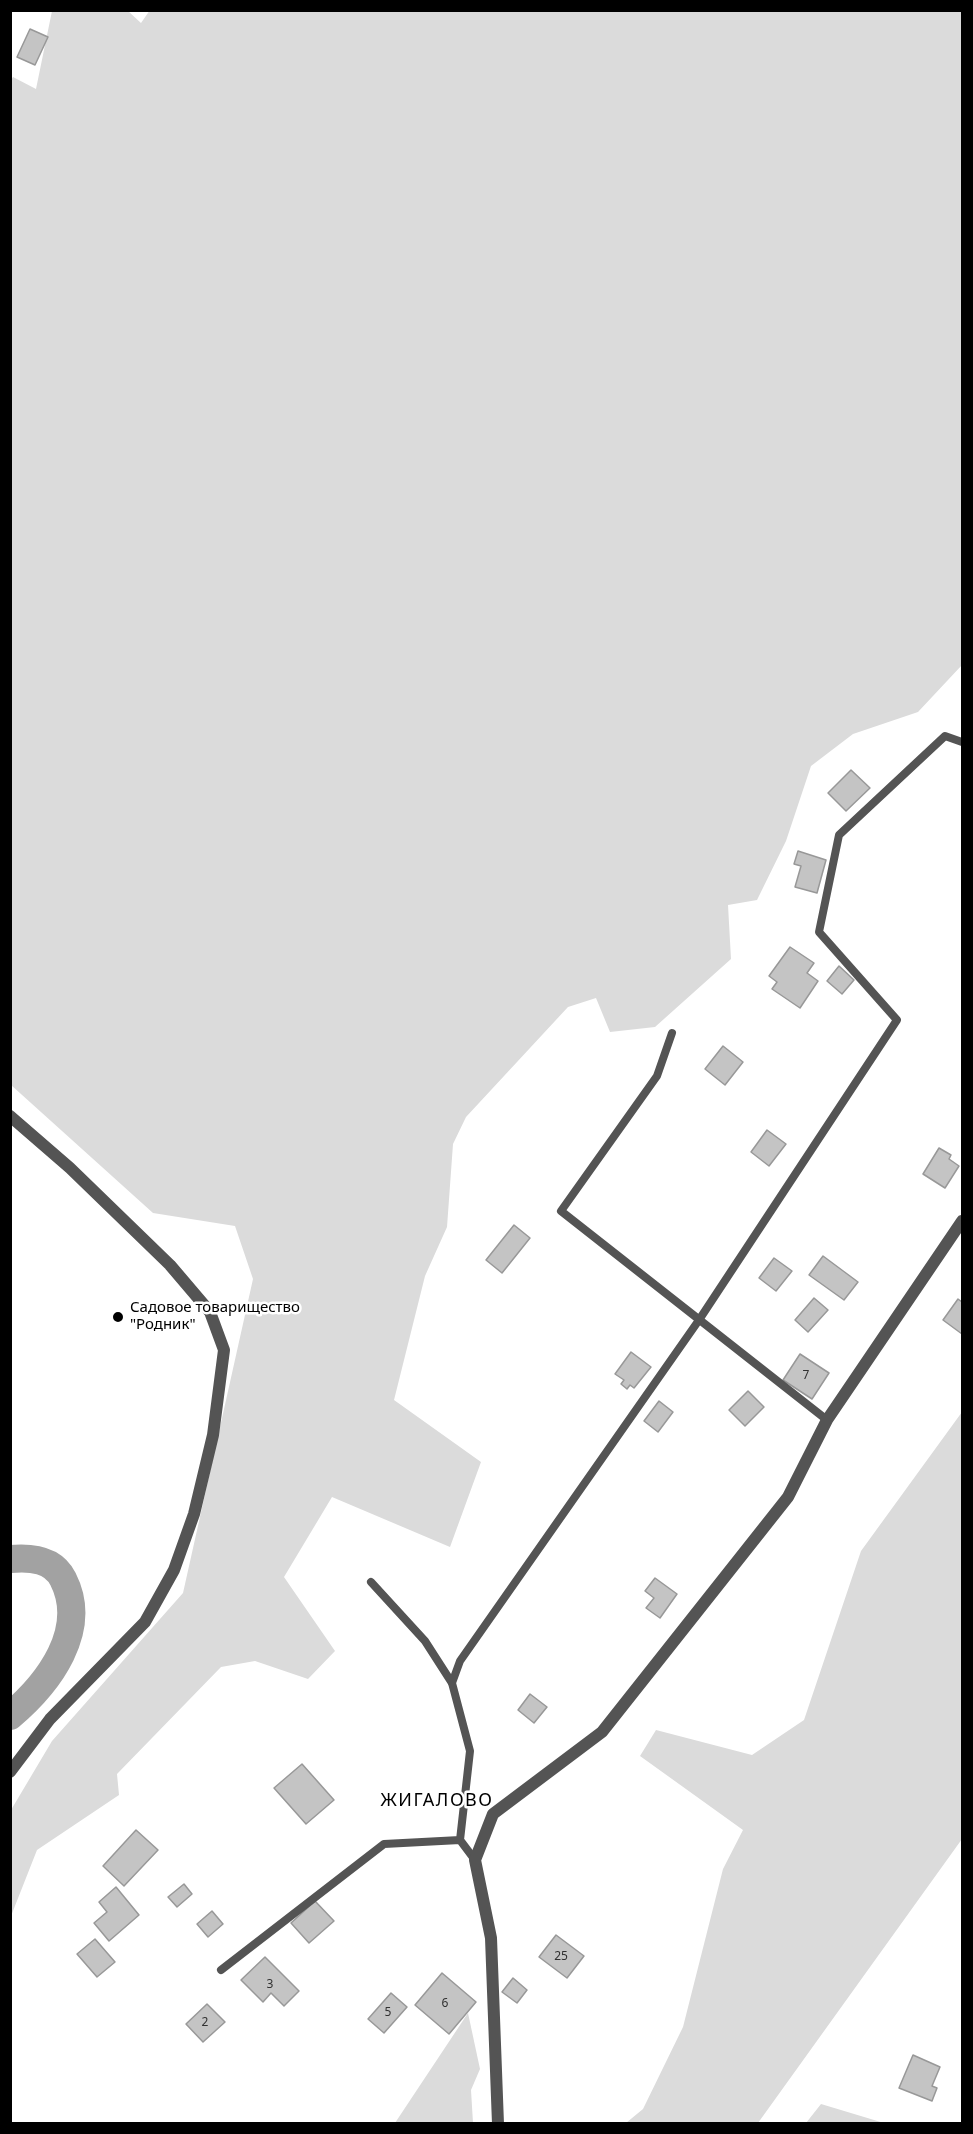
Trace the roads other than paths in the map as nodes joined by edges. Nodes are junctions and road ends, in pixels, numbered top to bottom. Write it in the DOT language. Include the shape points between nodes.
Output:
graph roads {
  1 [pos="963,742"];
  2 [pos="672,1033"];
  3 [pos="10,1116"];
  4 [pos="963,1221"];
  5 [pos="699,1320"];
  6 [pos="827,1420"];
  7 [pos="371,1582"];
  8 [pos="452,1683"];
  9 [pos="10,1772"];
  10 [pos="459,1840"];
  11 [pos="475,1860"];
  12 [pos="221,1970"];
  13 [pos="498,2124"];
  1 -- 5 [label="lane" via="945,736 839,835 819,932 897,1020"];
  2 -- 5 [label="lane" via="657,1076 561,1211"];
  3 -- 9 [label="street" via="170,1265 210,1312 224,1350 213,1434 194,1514 174,1570 145,1622 50,1719"];
  4 -- 6 [label="street"];
  5 -- 6 [label="lane"];
  5 -- 8 [label="lane" via="460,1661"];
  6 -- 11 [label="street" via="788,1497 602,1732 493,1814"];
  7 -- 8 [label="lane" via="425,1641"];
  8 -- 10 [label="lane" via="470,1751"];
  10 -- 11 [label="lane"];
  10 -- 12 [label="lane" via="384,1844"];
  11 -- 13 [label="street" via="491,1938"];
}
